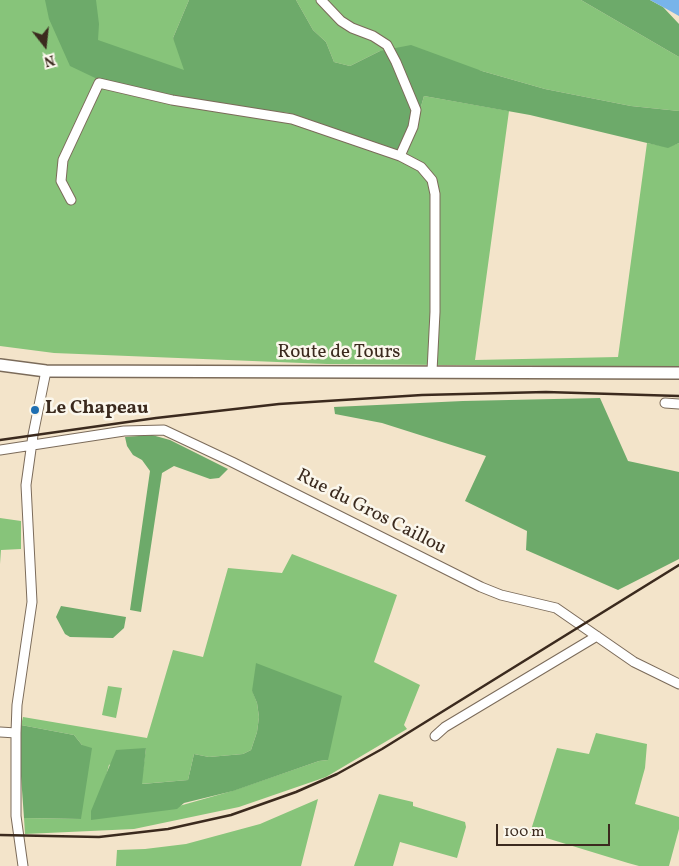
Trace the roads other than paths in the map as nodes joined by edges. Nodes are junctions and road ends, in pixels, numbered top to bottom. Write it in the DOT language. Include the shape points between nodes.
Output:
graph roads {
  1 [pos="321,0"];
  2 [pos="400,156"];
  3 [pos="71,200"];
  4 [pos="0,365"];
  5 [pos="46,371"];
  6 [pos="432,371"];
  7 [pos="679,373"];
  8 [pos="664,403"];
  9 [pos="679,404"];
  10 [pos="31,445"];
  11 [pos="0,450"];
  12 [pos="597,636"];
  13 [pos="679,684"];
  14 [pos="0,732"];
  15 [pos="16,733"];
  16 [pos="435,736"];
  17 [pos="23,866"];
  1 -- 2 [label="street" via="341,21 388,45 416,110 413,127"];
  2 -- 3 [label="street" via="292,119 172,100 99,83 63,160 61,181"];
  2 -- 6 [label="street" via="421,167 432,180 435,194"];
  4 -- 5 [label="main road, Route de Tours"];
  5 -- 6 [label="main road, Route de Tours"];
  5 -- 10 [label="street"];
  6 -- 7 [label="main road, Route de Tours"];
  8 -- 9 [label="street"];
  10 -- 11 [label="street, Rue du Gros Caillou"];
  10 -- 12 [label="street, Rue du Gros Caillou" via="124,431 164,430 481,587 556,608"];
  10 -- 15 [label="street" via="26,485 32,602"];
  12 -- 13 [label="street, Rue du Gros Caillou" via="634,662"];
  12 -- 16 [label="street"];
  14 -- 15 [label="street"];
  15 -- 17 [label="street" via="16,816"];
}
